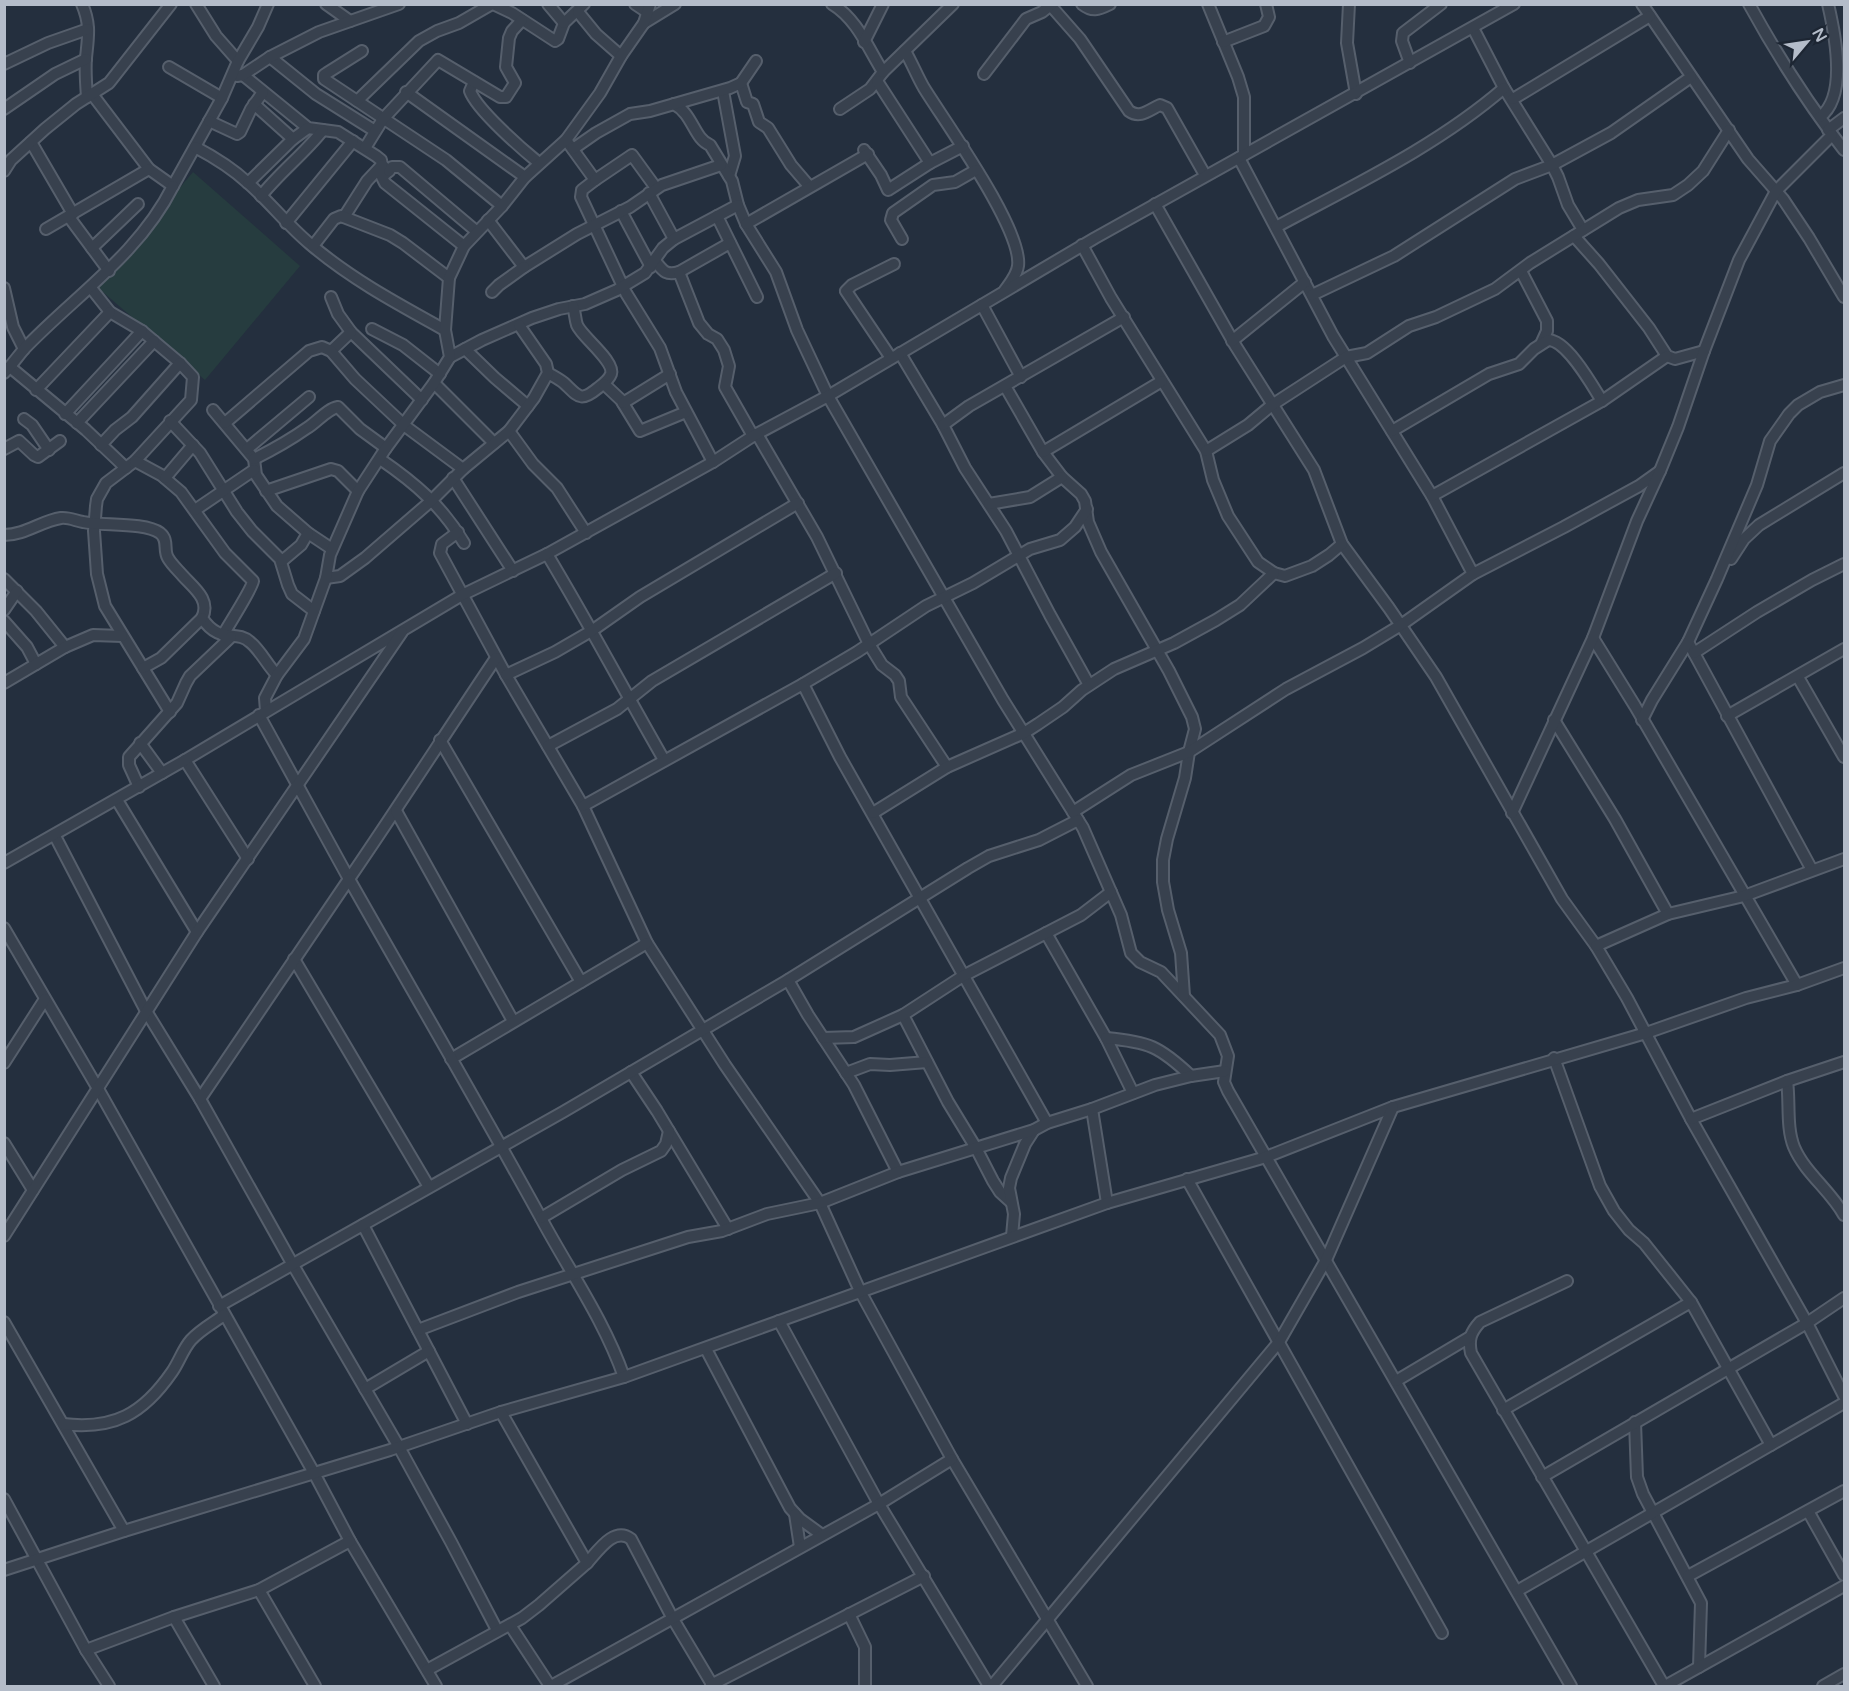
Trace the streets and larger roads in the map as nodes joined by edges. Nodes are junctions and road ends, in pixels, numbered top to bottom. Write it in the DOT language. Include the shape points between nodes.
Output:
graph roads {
  1 [pos="82,4"];
  2 [pos="171,4"];
  3 [pos="196,4"];
  4 [pos="268,4"];
  5 [pos="326,4"];
  6 [pos="399,4"];
  7 [pos="493,4"];
  8 [pos="548,4"];
  9 [pos="635,4"];
  10 [pos="675,4"];
  11 [pos="832,4"];
  12 [pos="883,4"];
  13 [pos="953,4"];
  14 [pos="1082,4"];
  15 [pos="1110,4"];
  16 [pos="1208,4"];
  17 [pos="1266,4"];
  18 [pos="1349,4"];
  19 [pos="1441,4"];
  20 [pos="1514,4"];
  21 [pos="1642,4"];
  22 [pos="1749,4"];
  23 [pos="1828,4"];
  24 [pos="1052,5"];
  25 [pos="581,8"];
  26 [pos="647,13"];
  27 [pos="356,15"];
  28 [pos="1650,16"];
  29 [pos="522,20"];
  30 [pos="564,23"];
  31 [pos="1473,28"];
  32 [pos="88,29"];
  33 [pos="864,42"];
  34 [pos="1223,42"];
  35 [pos="362,51"];
  36 [pos="905,51"];
  37 [pos="621,56"];
  38 [pos="270,57"];
  39 [pos="86,59"];
  40 [pos="238,61"];
  41 [pos="756,61"];
  42 [pos="1410,63"];
  43 [pos="4,64"];
  44 [pos="169,67"];
  45 [pos="984,74"];
  46 [pos="243,75"];
  47 [pos="231,76"];
  48 [pos="880,77"];
  49 [pos="1691,77"];
  50 [pos="474,82"];
  51 [pos="741,83"];
  52 [pos="1504,88"];
  53 [pos="723,91"];
  54 [pos="263,92"];
  55 [pos="406,92"];
  56 [pos="1356,94"];
  57 [pos="89,96"];
  58 [pos="222,98"];
  59 [pos="1512,99"];
  60 [pos="357,101"];
  61 [pos="254,104"];
  62 [pos="674,104"];
  63 [pos="4,109"];
  64 [pos="840,109"];
  65 [pos="1820,117"];
  66 [pos="383,118"];
  67 [pos="1845,118"];
  68 [pos="209,121"];
  69 [pos="308,128"];
  70 [pos="323,130"];
  71 [pos="1730,130"];
  72 [pos="375,131"];
  73 [pos="1830,132"];
  74 [pos="293,140"];
  75 [pos="353,141"];
  76 [pos="31,142"];
  77 [pos="569,144"];
  78 [pos="963,146"];
  79 [pos="195,147"];
  80 [pos="365,148"];
  81 [pos="1845,150"];
  82 [pos="1241,156"];
  83 [pos="539,163"];
  84 [pos="930,163"];
  85 [pos="721,165"];
  86 [pos="1552,165"];
  87 [pos="385,168"];
  88 [pos="149,169"];
  89 [pos="976,170"];
  90 [pos="4,171"];
  91 [pos="729,176"];
  92 [pos="1205,176"];
  93 [pos="525,177"];
  94 [pos="595,180"];
  95 [pos="248,183"];
  96 [pos="419,183"];
  97 [pos="173,186"];
  98 [pos="809,186"];
  99 [pos="653,190"];
  100 [pos="1776,191"];
  101 [pos="261,196"];
  102 [pos="404,198"];
  103 [pos="138,204"];
  104 [pos="1155,204"];
  105 [pos="738,205"];
  106 [pos="502,206"];
  107 [pos="621,211"];
  108 [pos="71,216"];
  109 [pos="717,216"];
  110 [pos="344,217"];
  111 [pos="488,220"];
  112 [pos="286,223"];
  113 [pos="595,224"];
  114 [pos="746,224"];
  115 [pos="1276,227"];
  116 [pos="45,229"];
  117 [pos="476,231"];
  118 [pos="1578,233"];
  119 [pos="674,239"];
  120 [pos="902,239"];
  121 [pos="730,243"];
  122 [pos="1082,245"];
  123 [pos="313,246"];
  124 [pos="464,246"];
  125 [pos="92,248"];
  126 [pos="653,264"];
  127 [pos="894,264"];
  128 [pos="524,267"];
  129 [pos="109,271"];
  130 [pos="1521,271"];
  131 [pos="679,272"];
  132 [pos="449,278"];
  133 [pos="1305,282"];
  134 [pos="623,287"];
  135 [pos="4,288"];
  136 [pos="91,288"];
  137 [pos="492,292"];
  138 [pos="1004,292"];
  139 [pos="1312,295"];
  140 [pos="331,297"];
  141 [pos="757,297"];
  142 [pos="1845,297"];
  143 [pos="982,305"];
  144 [pos="573,306"];
  145 [pos="110,312"];
  146 [pos="1124,317"];
  147 [pos="519,325"];
  148 [pos="372,329"];
  149 [pos="445,330"];
  150 [pos="142,331"];
  151 [pos="351,332"];
  152 [pos="154,341"];
  153 [pos="1232,341"];
  154 [pos="1542,342"];
  155 [pos="24,349"];
  156 [pos="465,349"];
  157 [pos="330,351"];
  158 [pos="1704,351"];
  159 [pos="896,356"];
  160 [pos="1667,356"];
  161 [pos="450,357"];
  162 [pos="1346,357"];
  163 [pos="180,363"];
  164 [pos="7,370"];
  165 [pos="548,373"];
  166 [pos="670,374"];
  167 [pos="1021,377"];
  168 [pos="437,378"];
  169 [pos="1162,381"];
  170 [pos="604,384"];
  171 [pos="1845,385"];
  172 [pos="1005,386"];
  173 [pos="36,390"];
  174 [pos="828,396"];
  175 [pos="309,397"];
  176 [pos="422,400"];
  177 [pos="1602,401"];
  178 [pos="623,403"];
  179 [pos="1272,405"];
  180 [pos="528,406"];
  181 [pos="213,410"];
  182 [pos="686,412"];
  183 [pos="65,414"];
  184 [pos="24,419"];
  185 [pos="170,422"];
  186 [pos="77,423"];
  187 [pos="225,423"];
  188 [pos="943,425"];
  189 [pos="405,426"];
  190 [pos="509,431"];
  191 [pos="1392,431"];
  192 [pos="755,435"];
  193 [pos="60,441"];
  194 [pos="494,443"];
  195 [pos="193,445"];
  196 [pos="101,446"];
  197 [pos="386,448"];
  198 [pos="4,449"];
  199 [pos="247,449"];
  200 [pos="49,450"];
  201 [pos="1206,451"];
  202 [pos="1042,452"];
  203 [pos="380,459"];
  204 [pos="135,461"];
  205 [pos="713,462"];
  206 [pos="254,464"];
  207 [pos="126,468"];
  208 [pos="463,469"];
  209 [pos="1660,471"];
  210 [pos="1845,473"];
  211 [pos="1062,477"];
  212 [pos="165,478"];
  213 [pos="453,478"];
  214 [pos="223,490"];
  215 [pos="266,491"];
  216 [pos="358,491"];
  217 [pos="1432,496"];
  218 [pos="431,501"];
  219 [pos="798,503"];
  220 [pos="989,504"];
  221 [pos="1087,509"];
  222 [pos="195,510"];
  223 [pos="95,522"];
  224 [pos="458,532"];
  225 [pos="309,533"];
  226 [pos="586,533"];
  227 [pos="4,535"];
  228 [pos="464,543"];
  229 [pos="1342,544"];
  230 [pos="332,549"];
  231 [pos="547,554"];
  232 [pos="1019,556"];
  233 [pos="282,561"];
  234 [pos="1845,564"];
  235 [pos="513,571"];
  236 [pos="836,573"];
  237 [pos="1274,573"];
  238 [pos="1473,574"];
  239 [pos="326,578"];
  240 [pos="4,579"];
  241 [pos="1717,579"];
  242 [pos="17,591"];
  243 [pos="462,595"];
  244 [pos="944,597"];
  245 [pos="4,610"];
  246 [pos="314,611"];
  247 [pos="202,618"];
  248 [pos="4,621"];
  249 [pos="1401,625"];
  250 [pos="404,629"];
  251 [pos="593,630"];
  252 [pos="122,636"];
  253 [pos="227,636"];
  254 [pos="1593,638"];
  255 [pos="1688,642"];
  256 [pos="869,644"];
  257 [pos="65,647"];
  258 [pos="1845,649"];
  259 [pos="1157,650"];
  260 [pos="1694,653"];
  261 [pos="496,658"];
  262 [pos="36,664"];
  263 [pos="143,668"];
  264 [pos="277,675"];
  265 [pos="506,675"];
  266 [pos="1798,677"];
  267 [pos="4,683"];
  268 [pos="804,684"];
  269 [pos="1089,685"];
  270 [pos="629,699"];
  271 [pos="170,712"];
  272 [pos="262,713"];
  273 [pos="1727,716"];
  274 [pos="1554,720"];
  275 [pos="1642,720"];
  276 [pos="1024,733"];
  277 [pos="440,740"];
  278 [pos="140,743"];
  279 [pos="1842,745"];
  280 [pos="548,746"];
  281 [pos="1189,752"];
  282 [pos="1845,757"];
  283 [pos="185,760"];
  284 [pos="664,760"];
  285 [pos="946,767"];
  286 [pos="162,773"];
  287 [pos="297,786"];
  288 [pos="139,787"];
  289 [pos="117,800"];
  290 [pos="583,806"];
  291 [pos="396,811"];
  292 [pos="873,813"];
  293 [pos="1512,813"];
  294 [pos="1076,816"];
  295 [pos="55,836"];
  296 [pos="248,859"];
  297 [pos="1845,859"];
  298 [pos="4,863"];
  299 [pos="1812,870"];
  300 [pos="349,879"];
  301 [pos="1111,892"];
  302 [pos="1744,896"];
  303 [pos="920,897"];
  304 [pos="1668,914"];
  305 [pos="4,928"];
  306 [pos="197,932"];
  307 [pos="1046,933"];
  308 [pos="647,943"];
  309 [pos="1596,946"];
  310 [pos="294,959"];
  311 [pos="1845,968"];
  312 [pos="963,976"];
  313 [pos="788,980"];
  314 [pos="581,982"];
  315 [pos="1797,985"];
  316 [pos="1184,996"];
  317 [pos="45,999"];
  318 [pos="146,1011"];
  319 [pos="903,1015"];
  320 [pos="513,1022"];
  321 [pos="703,1029"];
  322 [pos="1646,1033"];
  323 [pos="823,1038"];
  324 [pos="1106,1038"];
  325 [pos="1554,1058"];
  326 [pos="451,1059"];
  327 [pos="927,1062"];
  328 [pos="1845,1062"];
  329 [pos="4,1063"];
  330 [pos="1225,1071"];
  331 [pos="631,1072"];
  332 [pos="846,1073"];
  333 [pos="1191,1076"];
  334 [pos="1787,1081"];
  335 [pos="97,1087"];
  336 [pos="1133,1093"];
  337 [pos="200,1099"];
  338 [pos="1392,1107"];
  339 [pos="1092,1109"];
  340 [pos="1691,1119"];
  341 [pos="1047,1123"];
  342 [pos="1034,1130"];
  343 [pos="669,1131"];
  344 [pos="4,1143"];
  345 [pos="502,1146"];
  346 [pos="976,1148"];
  347 [pos="1266,1156"];
  348 [pos="898,1172"];
  349 [pos="1187,1179"];
  350 [pos="429,1187"];
  351 [pos="33,1190"];
  352 [pos="1011,1202"];
  353 [pos="820,1203"];
  354 [pos="1107,1203"];
  355 [pos="1845,1215"];
  356 [pos="541,1218"];
  357 [pos="363,1225"];
  358 [pos="728,1229"];
  359 [pos="4,1236"];
  360 [pos="1012,1236"];
  361 [pos="1326,1260"];
  362 [pos="292,1264"];
  363 [pos="573,1275"];
  364 [pos="1567,1281"];
  365 [pos="860,1291"];
  366 [pos="1845,1298"];
  367 [pos="1691,1302"];
  368 [pos="222,1310"];
  369 [pos="779,1321"];
  370 [pos="4,1322"];
  371 [pos="1807,1323"];
  372 [pos="418,1330"];
  373 [pos="1470,1338"];
  374 [pos="1279,1342"];
  375 [pos="706,1348"];
  376 [pos="429,1351"];
  377 [pos="1729,1368"];
  378 [pos="624,1377"];
  379 [pos="1396,1381"];
  380 [pos="365,1389"];
  381 [pos="1845,1396"];
  382 [pos="1845,1403"];
  383 [pos="1503,1410"];
  384 [pos="501,1412"];
  385 [pos="1635,1422"];
  386 [pos="63,1424"];
  387 [pos="467,1424"];
  388 [pos="1771,1445"];
  389 [pos="399,1447"];
  390 [pos="952,1459"];
  391 [pos="314,1473"];
  392 [pos="1542,1478"];
  393 [pos="1845,1491"];
  394 [pos="4,1499"];
  395 [pos="879,1504"];
  396 [pos="1808,1511"];
  397 [pos="1652,1513"];
  398 [pos="795,1514"];
  399 [pos="124,1531"];
  400 [pos="822,1535"];
  401 [pos="350,1541"];
  402 [pos="800,1547"];
  403 [pos="1586,1551"];
  404 [pos="38,1560"];
  405 [pos="586,1563"];
  406 [pos="4,1570"];
  407 [pos="1845,1575"];
  408 [pos="924,1576"];
  409 [pos="1688,1576"];
  410 [pos="1845,1586"];
  411 [pos="259,1590"];
  412 [pos="1517,1591"];
  413 [pos="849,1614"];
  414 [pos="174,1617"];
  415 [pos="673,1619"];
  416 [pos="1048,1619"];
  417 [pos="510,1625"];
  418 [pos="497,1630"];
  419 [pos="1442,1633"];
  420 [pos="86,1650"];
  421 [pos="1699,1667"];
  422 [pos="427,1670"];
  423 [pos="1845,1674"];
  424 [pos="109,1686"];
  425 [pos="214,1686"];
  426 [pos="315,1686"];
  427 [pos="436,1686"];
  428 [pos="551,1686"];
  429 [pos="712,1686"];
  430 [pos="864,1686"];
  431 [pos="990,1686"];
  432 [pos="1087,1686"];
  433 [pos="1571,1686"];
  434 [pos="1665,1686"];
  435 [pos="1822,1686"];
  1 -- 32 [label="street"];
  2 -- 57 [label="street" via="119,73"];
  3 -- 40 [label="street"];
  4 -- 40 [label="street"];
  5 -- 27 [label="street"];
  6 -- 27 [label="street"];
  7 -- 29 [label="street"];
  7 -- 60 [label="street" via="419,41"];
  8 -- 30 [label="street"];
  9 -- 26 [label="street"];
  10 -- 26 [label="street"];
  11 -- 33 [label="street" via="850,18"];
  12 -- 33 [label="street"];
  13 -- 36 [label="street"];
  14 -- 15 [label="street" via="1092,11"];
  16 -- 34 [label="street"];
  17 -- 34 [label="street" via="1269,17 1264,26"];
  18 -- 56 [label="street" via="1347,44"];
  19 -- 42 [label="street" via="1403,33"];
  20 -- 31 [label="street"];
  21 -- 28 [label="street"];
  22 -- 65 [label="street" via="1769,42"];
  23 -- 65 [label="street" via="1836,39 1836,78 1829,107"];
  24 -- 45 [label="street" via="1026,19"];
  24 -- 92 [label="street" via="1130,111 1140,115 1160,105 1167,108"];
  25 -- 30 [label="street"];
  25 -- 37 [label="street" via="596,34"];
  26 -- 37 [label="street"];
  27 -- 38 [label="street"];
  28 -- 49 [label="street"];
  28 -- 59 [label="street"];
  29 -- 30 [label="street" via="554,40"];
  29 -- 50 [label="street" via="508,39 506,67 515,86 503,98"];
  31 -- 42 [label="street"];
  31 -- 52 [label="street"];
  32 -- 39 [label="street"];
  32 -- 43 [label="street"];
  33 -- 48 [label="street"];
  34 -- 82 [label="street" via="1244,97"];
  35 -- 60 [label="street" via="324,77"];
  36 -- 48 [label="street"];
  36 -- 78 [label="street"];
  37 -- 77 [label="street"];
  38 -- 46 [label="street"];
  38 -- 72 [label="street" via="316,94"];
  39 -- 57 [label="street"];
  39 -- 63 [label="street" via="55,74"];
  40 -- 47 [label="street"];
  41 -- 51 [label="street"];
  42 -- 56 [label="street"];
  44 -- 58 [label="street"];
  46 -- 47 [label="street"];
  46 -- 54 [label="street"];
  47 -- 58 [label="street"];
  48 -- 64 [label="street"];
  48 -- 84 [label="street"];
  49 -- 71 [label="street"];
  49 -- 86 [label="street" via="1611,133"];
  50 -- 55 [label="street" via="438,60"];
  50 -- 83 [label="street" via="472,96"];
  51 -- 53 [label="street"];
  51 -- 98 [label="street" via="759,122 770,129"];
  52 -- 59 [label="street"];
  52 -- 115 [label="street" via="1454,127"];
  53 -- 62 [label="street"];
  53 -- 91 [label="street" via="735,156"];
  54 -- 61 [label="street"];
  54 -- 69 [label="street"];
  55 -- 66 [label="street"];
  55 -- 93 [label="street"];
  56 -- 82 [label="street"];
  57 -- 76 [label="street"];
  57 -- 88 [label="street"];
  58 -- 68 [label="street"];
  59 -- 86 [label="street"];
  60 -- 66 [label="street"];
  61 -- 68 [label="street" via="237,134"];
  61 -- 74 [label="street"];
  62 -- 77 [label="street" via="630,114"];
  62 -- 85 [label="street" via="686,112"];
  65 -- 73 [label="street"];
  66 -- 72 [label="street"];
  66 -- 106 [label="street" via="461,171"];
  67 -- 73 [label="street"];
  68 -- 79 [label="street"];
  69 -- 70 [label="street"];
  69 -- 74 [label="street"];
  70 -- 75 [label="street" via="338,132"];
  70 -- 101 [label="street"];
  71 -- 100 [label="street" via="1748,159"];
  71 -- 118 [label="street" via="1703,171 1688,185 1673,195 1628,203"];
  72 -- 80 [label="street"];
  73 -- 81 [label="street"];
  73 -- 100 [label="street"];
  74 -- 95 [label="street"];
  75 -- 80 [label="street"];
  75 -- 112 [label="street"];
  76 -- 90 [label="street"];
  76 -- 108 [label="street"];
  77 -- 83 [label="street"];
  77 -- 94 [label="street"];
  78 -- 84 [label="street"];
  78 -- 89 [label="street"];
  79 -- 95 [label="street"];
  79 -- 97 [label="street"];
  80 -- 87 [label="street"];
  82 -- 92 [label="street"];
  82 -- 115 [label="street"];
  83 -- 93 [label="street"];
  84 -- 98 [label="street" via="888,190 866,152"];
  85 -- 91 [label="street"];
  85 -- 99 [label="street"];
  86 -- 118 [label="street"];
  86 -- 139 [label="street" via="1515,179 1394,256"];
  87 -- 96 [label="street" via="400,167"];
  87 -- 102 [label="street" via="383,180"];
  87 -- 110 [label="street" via="367,181"];
  88 -- 97 [label="street"];
  88 -- 108 [label="street"];
  89 -- 120 [label="street" via="956,182 933,185 892,213 891,220"];
  89 -- 138 [label="street" via="1009,228 1018,264"];
  91 -- 105 [label="street"];
  92 -- 104 [label="street"];
  93 -- 106 [label="street"];
  94 -- 99 [label="street" via="632,155"];
  94 -- 113 [label="street" via="580,195"];
  95 -- 101 [label="street"];
  96 -- 102 [label="street"];
  96 -- 117 [label="street"];
  97 -- 129 [label="street" via="141,238"];
  98 -- 114 [label="street"];
  99 -- 107 [label="street"];
  99 -- 119 [label="street"];
  100 -- 142 [label="street"];
  100 -- 158 [label="street" via="1739,260"];
  101 -- 112 [label="street"];
  102 -- 124 [label="street"];
  103 -- 125 [label="street"];
  104 -- 122 [label="street"];
  104 -- 153 [label="street"];
  105 -- 109 [label="street"];
  105 -- 114 [label="street"];
  106 -- 111 [label="street"];
  107 -- 113 [label="street"];
  107 -- 126 [label="street"];
  108 -- 116 [label="street"];
  108 -- 125 [label="street"];
  109 -- 119 [label="street"];
  109 -- 121 [label="street"];
  110 -- 123 [label="street" via="334,219"];
  110 -- 132 [label="street" via="403,243"];
  111 -- 117 [label="street"];
  111 -- 128 [label="street"];
  112 -- 123 [label="street"];
  113 -- 128 [label="street"];
  113 -- 134 [label="street"];
  114 -- 174 [label="street" via="776,272 797,330"];
  115 -- 133 [label="street"];
  117 -- 124 [label="street"];
  118 -- 130 [label="street"];
  118 -- 160 [label="street"];
  119 -- 126 [label="street"];
  121 -- 131 [label="street"];
  121 -- 141 [label="street"];
  122 -- 138 [label="street"];
  122 -- 146 [label="street"];
  123 -- 149 [label="street" via="376,292"];
  124 -- 132 [label="street"];
  125 -- 129 [label="street"];
  126 -- 131 [label="street" via="665,273"];
  126 -- 134 [label="street"];
  127 -- 159 [label="street" via="846,291"];
  128 -- 137 [label="street"];
  129 -- 136 [label="street"];
  130 -- 154 [label="street" via="1547,321"];
  130 -- 162 [label="street" via="1487,293 1403,329 1375,350"];
  131 -- 192 [label="street" via="695,315 724,350 729,366 725,387"];
  132 -- 149 [label="street"];
  133 -- 139 [label="street"];
  133 -- 153 [label="street"];
  134 -- 144 [label="street"];
  134 -- 166 [label="street" via="660,348"];
  135 -- 155 [label="street" via="13,327"];
  136 -- 145 [label="street"];
  136 -- 155 [label="street"];
  138 -- 143 [label="street"];
  139 -- 162 [label="street"];
  140 -- 151 [label="street"];
  143 -- 159 [label="street"];
  143 -- 167 [label="street"];
  144 -- 147 [label="street"];
  144 -- 170 [label="street" via="578,326 611,369"];
  145 -- 150 [label="street"];
  145 -- 173 [label="street"];
  146 -- 167 [label="street"];
  146 -- 169 [label="street"];
  147 -- 156 [label="street"];
  147 -- 165 [label="street"];
  148 -- 168 [label="street" via="403,345"];
  149 -- 161 [label="street"];
  150 -- 152 [label="street"];
  150 -- 183 [label="street"];
  151 -- 157 [label="street"];
  151 -- 176 [label="street"];
  152 -- 163 [label="street"];
  152 -- 186 [label="street"];
  153 -- 179 [label="street"];
  154 -- 177 [label="street" via="1560,343"];
  154 -- 191 [label="street" via="1519,364 1489,374"];
  155 -- 164 [label="street"];
  156 -- 161 [label="street"];
  156 -- 180 [label="street"];
  157 -- 187 [label="street" via="322,347 309,351"];
  157 -- 189 [label="street"];
  158 -- 160 [label="street" via="1675,359"];
  158 -- 209 [label="street"];
  159 -- 174 [label="street"];
  159 -- 188 [label="street"];
  160 -- 177 [label="street"];
  161 -- 168 [label="street"];
  162 -- 179 [label="street"];
  162 -- 191 [label="street"];
  163 -- 185 [label="street" via="193,377 192,397"];
  163 -- 196 [label="street"];
  164 -- 173 [label="street"];
  165 -- 170 [label="street" via="582,397"];
  165 -- 180 [label="street"];
  166 -- 178 [label="street"];
  166 -- 182 [label="street"];
  167 -- 172 [label="street"];
  168 -- 176 [label="street"];
  168 -- 194 [label="street"];
  169 -- 201 [label="street"];
  169 -- 202 [label="street"];
  170 -- 178 [label="street"];
  171 -- 241 [label="street" via="1807,399 1789,414 1770,441 1757,485"];
  172 -- 188 [label="street"];
  172 -- 202 [label="street"];
  173 -- 183 [label="street"];
  174 -- 192 [label="street"];
  174 -- 244 [label="street"];
  175 -- 199 [label="street"];
  176 -- 189 [label="street"];
  177 -- 217 [label="street"];
  178 -- 182 [label="street" via="641,431"];
  179 -- 201 [label="street"];
  179 -- 229 [label="street" via="1314,470"];
  180 -- 190 [label="street"];
  181 -- 187 [label="street"];
  182 -- 205 [label="street"];
  183 -- 186 [label="street"];
  184 -- 200 [label="street" via="32,424"];
  185 -- 195 [label="street"];
  185 -- 204 [label="street"];
  186 -- 196 [label="street"];
  187 -- 199 [label="street"];
  188 -- 220 [label="street"];
  189 -- 197 [label="street"];
  189 -- 208 [label="street"];
  190 -- 194 [label="street"];
  190 -- 226 [label="street" via="528,459 557,488"];
  191 -- 217 [label="street"];
  192 -- 205 [label="street"];
  192 -- 219 [label="street"];
  193 -- 200 [label="street"];
  194 -- 208 [label="street"];
  195 -- 212 [label="street"];
  195 -- 214 [label="street"];
  196 -- 207 [label="street"];
  197 -- 203 [label="street"];
  197 -- 206 [label="street" via="338,407"];
  198 -- 200 [label="street" via="19,441 38,457"];
  199 -- 206 [label="street"];
  201 -- 237 [label="street" via="1228,516 1257,562"];
  202 -- 211 [label="street"];
  203 -- 216 [label="street"];
  203 -- 218 [label="street" via="411,480"];
  204 -- 207 [label="street"];
  204 -- 212 [label="street"];
  205 -- 226 [label="street"];
  206 -- 214 [label="street"];
  206 -- 215 [label="street"];
  207 -- 223 [label="street" via="106,483 96,506"];
  208 -- 213 [label="street"];
  209 -- 238 [label="street" via="1639,486"];
  209 -- 254 [label="street"];
  210 -- 241 [label="street" via="1759,525 1744,539"];
  211 -- 220 [label="street" via="1030,497"];
  211 -- 221 [label="street" via="1081,494"];
  212 -- 222 [label="street"];
  213 -- 218 [label="street"];
  213 -- 235 [label="street"];
  214 -- 222 [label="street"];
  214 -- 233 [label="street" via="252,531"];
  215 -- 216 [label="street" via="331,469"];
  215 -- 225 [label="street" via="285,514"];
  216 -- 230 [label="street"];
  217 -- 238 [label="street"];
  218 -- 224 [label="street"];
  218 -- 239 [label="street" via="365,558 340,576"];
  219 -- 236 [label="street"];
  219 -- 251 [label="street" via="640,597"];
  220 -- 232 [label="street"];
  221 -- 232 [label="street" via="1067,535"];
  221 -- 259 [label="street" via="1088,522 1101,552"];
  222 -- 253 [label="street" via="225,553 253,581"];
  223 -- 227 [label="street" via="59,518 20,534"];
  223 -- 247 [label="street" via="147,529 164,536 169,560 202,597"];
  223 -- 252 [label="street" via="100,590"];
  224 -- 228 [label="street"];
  224 -- 243 [label="street" via="442,544 440,553"];
  225 -- 230 [label="street"];
  225 -- 233 [label="street"];
  226 -- 231 [label="street"];
  229 -- 237 [label="street" via="1295,573"];
  229 -- 249 [label="street"];
  230 -- 239 [label="street"];
  231 -- 235 [label="street"];
  231 -- 251 [label="street"];
  232 -- 244 [label="street"];
  232 -- 269 [label="street"];
  233 -- 246 [label="street" via="290,590"];
  234 -- 260 [label="street" via="1766,607"];
  235 -- 243 [label="street"];
  236 -- 256 [label="street"];
  236 -- 270 [label="street" via="652,681"];
  237 -- 259 [label="street" via="1232,611"];
  238 -- 249 [label="street"];
  239 -- 246 [label="street"];
  240 -- 242 [label="street"];
  241 -- 255 [label="street"];
  242 -- 245 [label="street"];
  242 -- 257 [label="street"];
  243 -- 250 [label="street"];
  243 -- 261 [label="street"];
  244 -- 256 [label="street"];
  244 -- 276 [label="street"];
  246 -- 264 [label="street" via="300,647"];
  247 -- 253 [label="street" via="208,627"];
  247 -- 263 [label="street" via="161,658"];
  248 -- 262 [label="street"];
  249 -- 281 [label="street" via="1286,690"];
  249 -- 293 [label="street" via="1436,677"];
  250 -- 272 [label="street"];
  250 -- 287 [label="street"];
  251 -- 265 [label="street"];
  251 -- 270 [label="street"];
  252 -- 257 [label="street" via="93,635"];
  252 -- 263 [label="street"];
  253 -- 264 [label="street" via="251,642"];
  253 -- 271 [label="street" via="190,676"];
  254 -- 274 [label="street"];
  254 -- 275 [label="street"];
  255 -- 260 [label="street"];
  255 -- 275 [label="street"];
  256 -- 268 [label="street"];
  256 -- 285 [label="street" via="882,665 899,681 901,697"];
  257 -- 262 [label="street"];
  258 -- 266 [label="street"];
  259 -- 269 [label="street"];
  259 -- 281 [label="street" via="1192,717 1195,729"];
  260 -- 273 [label="street"];
  261 -- 265 [label="street"];
  261 -- 277 [label="street"];
  262 -- 267 [label="street"];
  263 -- 271 [label="street"];
  264 -- 272 [label="street"];
  265 -- 280 [label="street"];
  266 -- 273 [label="street"];
  266 -- 279 [label="street"];
  268 -- 284 [label="street"];
  268 -- 292 [label="street"];
  269 -- 276 [label="street"];
  270 -- 280 [label="street"];
  270 -- 284 [label="street"];
  271 -- 278 [label="street"];
  272 -- 283 [label="street"];
  272 -- 287 [label="street"];
  273 -- 299 [label="street"];
  274 -- 293 [label="street"];
  274 -- 304 [label="street"];
  275 -- 302 [label="street"];
  276 -- 285 [label="street"];
  276 -- 294 [label="street"];
  277 -- 291 [label="street"];
  277 -- 314 [label="street"];
  278 -- 286 [label="street"];
  278 -- 288 [label="street" via="129,757"];
  279 -- 282 [label="street"];
  280 -- 290 [label="street"];
  281 -- 294 [label="street" via="1131,775"];
  281 -- 316 [label="street" via="1163,860 1168,910 1181,953"];
  283 -- 286 [label="street"];
  283 -- 296 [label="street"];
  284 -- 290 [label="street"];
  285 -- 292 [label="street"];
  286 -- 288 [label="street"];
  287 -- 296 [label="street"];
  287 -- 300 [label="street"];
  288 -- 289 [label="street"];
  289 -- 295 [label="street"];
  289 -- 306 [label="street"];
  290 -- 308 [label="street"];
  291 -- 300 [label="street"];
  291 -- 320 [label="street"];
  292 -- 303 [label="street"];
  293 -- 309 [label="street" via="1562,899"];
  294 -- 301 [label="street"];
  294 -- 303 [label="street" via="1029,844 988,856"];
  295 -- 298 [label="street"];
  295 -- 318 [label="street"];
  296 -- 306 [label="street"];
  297 -- 299 [label="street"];
  299 -- 302 [label="street"];
  300 -- 310 [label="street"];
  300 -- 326 [label="street"];
  301 -- 307 [label="street" via="1082,915"];
  301 -- 316 [label="street" via="1133,957 1161,972"];
  302 -- 304 [label="street"];
  302 -- 315 [label="street"];
  303 -- 312 [label="street"];
  303 -- 313 [label="street"];
  304 -- 309 [label="street"];
  305 -- 317 [label="street"];
  306 -- 318 [label="street"];
  307 -- 312 [label="street"];
  307 -- 324 [label="street"];
  308 -- 314 [label="street"];
  308 -- 321 [label="street"];
  309 -- 322 [label="street"];
  310 -- 337 [label="street"];
  310 -- 350 [label="street"];
  311 -- 315 [label="street"];
  312 -- 319 [label="street"];
  312 -- 341 [label="street"];
  313 -- 321 [label="street"];
  313 -- 323 [label="street"];
  314 -- 320 [label="street"];
  315 -- 322 [label="street" via="1746,998"];
  316 -- 330 [label="street" via="1220,1035 1228,1056"];
  317 -- 329 [label="street"];
  317 -- 335 [label="street"];
  318 -- 335 [label="street"];
  318 -- 337 [label="street"];
  319 -- 323 [label="street" via="854,1037"];
  319 -- 327 [label="street"];
  320 -- 326 [label="street"];
  321 -- 331 [label="street"];
  321 -- 353 [label="street"];
  322 -- 325 [label="street"];
  322 -- 340 [label="street"];
  323 -- 332 [label="street"];
  324 -- 333 [label="street" via="1159,1048"];
  324 -- 336 [label="street"];
  325 -- 338 [label="street"];
  325 -- 367 [label="street" via="1596,1176 1614,1211"];
  326 -- 345 [label="street"];
  327 -- 332 [label="street" via="870,1064"];
  327 -- 346 [label="street"];
  328 -- 334 [label="street"];
  330 -- 333 [label="street"];
  330 -- 347 [label="street" via="1225,1084"];
  331 -- 343 [label="street"];
  331 -- 345 [label="street"];
  332 -- 348 [label="street"];
  333 -- 336 [label="street"];
  334 -- 340 [label="street"];
  334 -- 355 [label="street" via="1794,1146"];
  335 -- 351 [label="street"];
  335 -- 368 [label="street"];
  336 -- 339 [label="street"];
  337 -- 362 [label="street"];
  338 -- 347 [label="street"];
  338 -- 361 [label="street"];
  339 -- 341 [label="street"];
  339 -- 354 [label="street"];
  340 -- 371 [label="street"];
  341 -- 342 [label="street"];
  342 -- 346 [label="street"];
  342 -- 352 [label="street" via="1011,1178"];
  343 -- 356 [label="street" via="661,1151"];
  343 -- 358 [label="street"];
  344 -- 351 [label="street"];
  345 -- 350 [label="street"];
  345 -- 356 [label="street"];
  346 -- 348 [label="street"];
  346 -- 352 [label="street" via="1000,1192"];
  347 -- 349 [label="street"];
  347 -- 361 [label="street"];
  348 -- 353 [label="street"];
  349 -- 354 [label="street"];
  349 -- 374 [label="street"];
  350 -- 357 [label="street"];
  351 -- 359 [label="street"];
  352 -- 360 [label="street"];
  353 -- 358 [label="street" via="767,1214"];
  353 -- 365 [label="street"];
  354 -- 360 [label="street"];
  356 -- 363 [label="street"];
  357 -- 362 [label="street"];
  357 -- 372 [label="street"];
  358 -- 363 [label="street" via="688,1237"];
  360 -- 365 [label="street"];
  361 -- 374 [label="street"];
  361 -- 379 [label="street"];
  362 -- 368 [label="street"];
  362 -- 380 [label="street"];
  363 -- 372 [label="street"];
  363 -- 378 [label="street" via="597,1313"];
  364 -- 373 [label="street" via="1480,1322"];
  365 -- 369 [label="street"];
  365 -- 390 [label="street"];
  366 -- 371 [label="street"];
  367 -- 377 [label="street"];
  367 -- 383 [label="street"];
  368 -- 386 [label="street" via="190,1341 173,1371 144,1406 100,1425"];
  368 -- 391 [label="street"];
  369 -- 375 [label="street"];
  369 -- 395 [label="street"];
  370 -- 386 [label="street"];
  371 -- 377 [label="street"];
  371 -- 381 [label="street"];
  372 -- 376 [label="street"];
  373 -- 379 [label="street"];
  373 -- 383 [label="street" via="1471,1353"];
  374 -- 416 [label="street"];
  374 -- 419 [label="street"];
  375 -- 378 [label="street"];
  375 -- 398 [label="street"];
  376 -- 380 [label="street"];
  376 -- 387 [label="street"];
  377 -- 385 [label="street"];
  377 -- 388 [label="street"];
  378 -- 384 [label="street"];
  379 -- 412 [label="street"];
  380 -- 389 [label="street"];
  382 -- 388 [label="street"];
  383 -- 392 [label="street"];
  384 -- 387 [label="street"];
  384 -- 405 [label="street"];
  385 -- 392 [label="street"];
  385 -- 397 [label="street" via="1637,1477"];
  386 -- 399 [label="street"];
  387 -- 389 [label="street"];
  388 -- 397 [label="street"];
  389 -- 391 [label="street"];
  389 -- 418 [label="street"];
  390 -- 395 [label="street"];
  390 -- 416 [label="street"];
  391 -- 399 [label="street"];
  391 -- 401 [label="street"];
  392 -- 403 [label="street"];
  393 -- 396 [label="street"];
  394 -- 404 [label="street"];
  395 -- 400 [label="street"];
  395 -- 408 [label="street"];
  396 -- 407 [label="street"];
  396 -- 409 [label="street"];
  397 -- 403 [label="street"];
  397 -- 409 [label="street"];
  398 -- 400 [label="street"];
  398 -- 402 [label="street"];
  399 -- 404 [label="street"];
  400 -- 402 [label="street"];
  401 -- 411 [label="street"];
  401 -- 422 [label="street"];
  402 -- 415 [label="street"];
  403 -- 412 [label="street"];
  403 -- 434 [label="street"];
  404 -- 406 [label="street"];
  404 -- 420 [label="street"];
  405 -- 415 [label="street" via="613,1537 625,1535 631,1539"];
  405 -- 417 [label="street"];
  408 -- 413 [label="street"];
  408 -- 431 [label="street"];
  409 -- 421 [label="street" via="1701,1604"];
  410 -- 421 [label="street"];
  411 -- 414 [label="street"];
  411 -- 426 [label="street"];
  412 -- 433 [label="street"];
  413 -- 429 [label="street"];
  413 -- 430 [label="street" via="865,1647"];
  414 -- 420 [label="street"];
  414 -- 425 [label="street"];
  415 -- 428 [label="street"];
  415 -- 429 [label="street"];
  416 -- 431 [label="street"];
  416 -- 432 [label="street"];
  417 -- 418 [label="street"];
  417 -- 428 [label="street"];
  418 -- 422 [label="street"];
  420 -- 424 [label="street"];
  421 -- 434 [label="street"];
  422 -- 427 [label="street"];
  423 -- 435 [label="street"];
}
